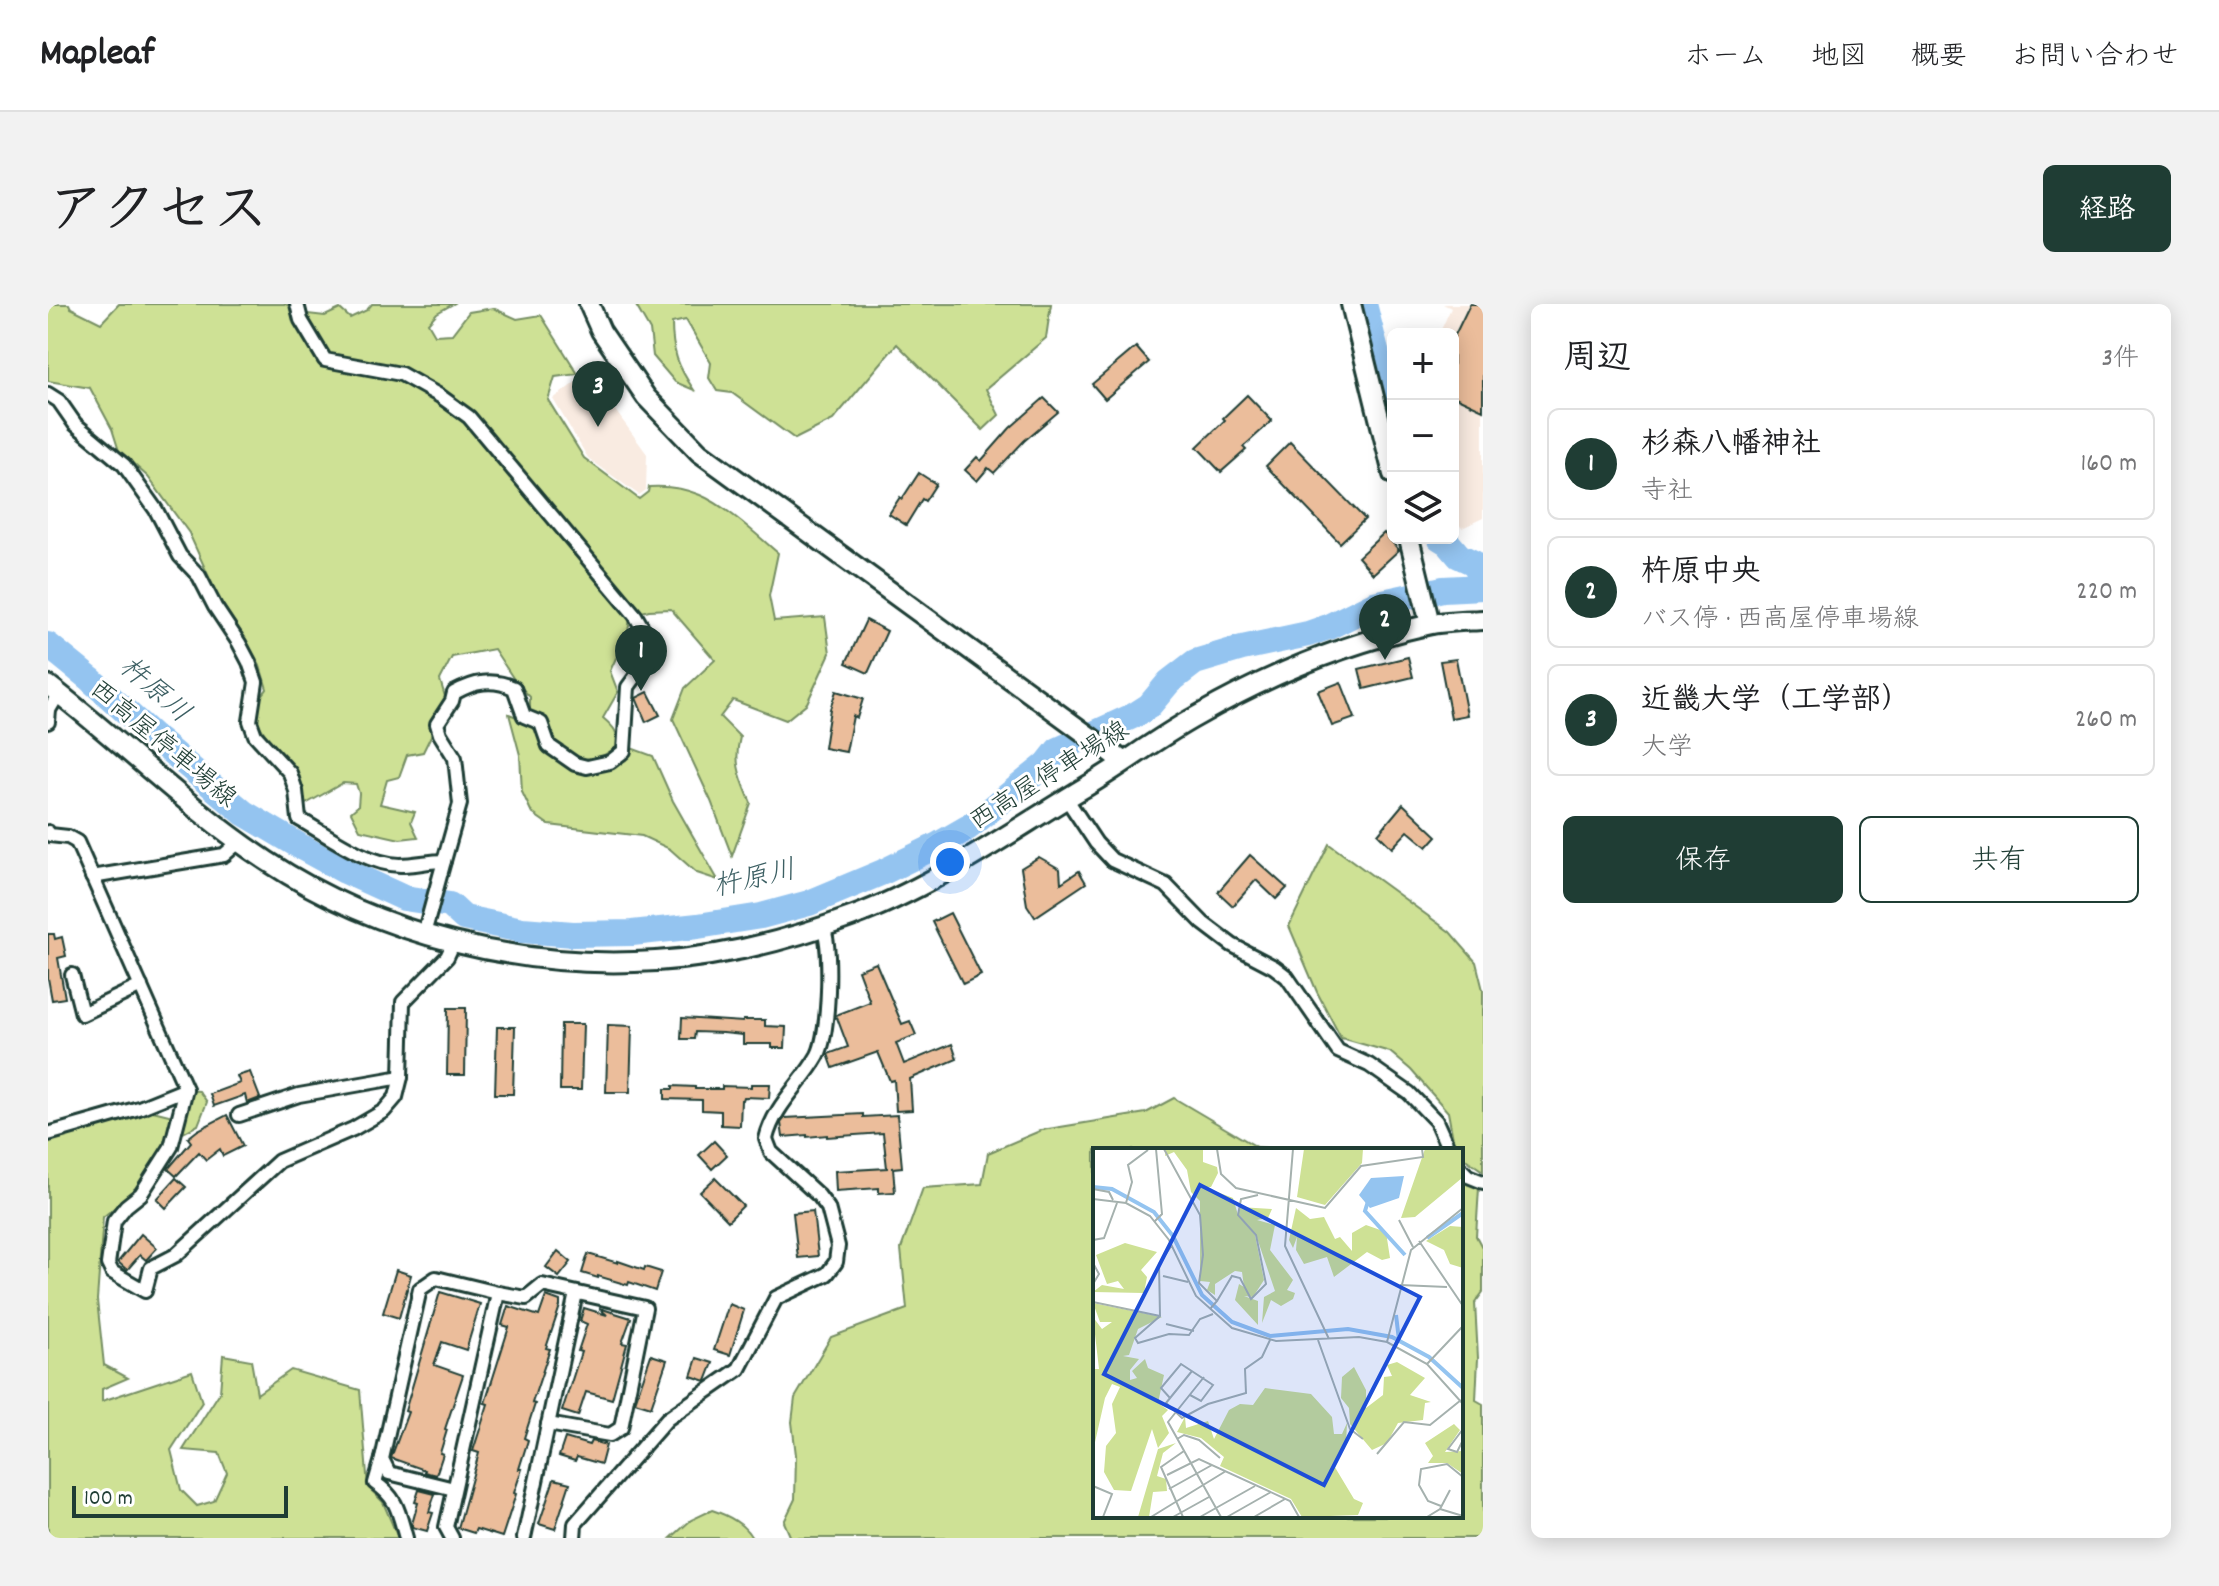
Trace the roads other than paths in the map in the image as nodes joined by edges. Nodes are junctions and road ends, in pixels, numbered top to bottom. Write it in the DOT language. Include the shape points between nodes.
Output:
graph roads {
  1 [pos="297,304"];
  2 [pos="589,304"];
  3 [pos="1351,304"];
  4 [pos="48,394"];
  5 [pos="1393,472"];
  6 [pos="1410,544"];
  7 [pos="1483,620"];
  8 [pos="1430,624"];
  9 [pos="54,689"];
  10 [pos="48,722"];
  11 [pos="1123,761"];
  12 [pos="1066,798"];
  13 [pos="48,832"];
  14 [pos="240,841"];
  15 [pos="444,861"];
  16 [pos="92,877"];
  17 [pos="823,926"];
  18 [pos="424,934"];
  19 [pos="454,942"];
  20 [pos="72,975"];
  21 [pos="141,986"];
  22 [pos="401,1077"];
  23 [pos="186,1089"];
  24 [pos="239,1115"];
  25 [pos="48,1134"];
  26 [pos="1448,1148"];
  27 [pos="1463,1171"];
  28 [pos="1483,1182"];
  29 [pos="498,1293"];
  30 [pos="576,1293"];
  31 [pos="548,1424"];
  32 [pos="382,1459"];
  33 [pos="454,1489"];
  34 [pos="406,1538"];
  35 [pos="452,1538"];
  36 [pos="524,1538"];
  37 [pos="574,1538"];
  1 -- 15 [label="street" via="325,360 401,374 469,417 635,615 651,643 628,687 624,751 610,762 575,764 549,746 541,723 524,716 514,688 502,682 468,685 454,693 437,724 455,758 460,804"];
  2 -- 11 [label="main road" via="646,397 699,452"];
  3 -- 5 [label="main road"];
  4 -- 15 [label="street" via="124,465 239,643 256,682 250,721 255,735 290,773 299,819 376,862"];
  6 -- 8 [label="main road"];
  7 -- 8 [label="main road, 西高屋停車場線"];
  8 -- 11 [label="main road, 西高屋停車場線" via="1340,649 1273,676"];
  9 -- 10 [label="street"];
  9 -- 14 [label="main road, 西高屋停車場線"];
  11 -- 12 [label="main road, 西高屋停車場線"];
  12 -- 17 [label="main road, 西高屋停車場線" via="928,882"];
  12 -- 26 [label="street" via="1112,860 1166,885 1232,945 1287,977 1338,1051 1409,1093 1436,1121"];
  13 -- 16 [label="street" via="77,842"];
  14 -- 16 [label="street" via="224,855"];
  14 -- 18 [label="main road, 西高屋停車場線" via="321,893"];
  15 -- 18 [label="street"];
  16 -- 21 [label="street"];
  17 -- 19 [label="main road, 西高屋停車場線" via="725,953 657,961 591,962"];
  17 -- 37 [label="street" via="828,946 825,1035 818,1055 774,1115 766,1139 771,1152 828,1208 838,1246 836,1262 827,1274 776,1298 739,1369 667,1419 575,1524"];
  18 -- 19 [label="main road, 西高屋停車場線"];
  19 -- 22 [label="street" via="447,957 403,1002"];
  20 -- 21 [label="street" via="82,1014"];
  21 -- 23 [label="street"];
  22 -- 23 [label="street" via="396,1097 384,1111 279,1161 176,1255 151,1268 145,1291 112,1272 108,1264 114,1221 141,1194 171,1147"];
  22 -- 24 [label="street" via="299,1095"];
  23 -- 25 [label="street"];
  27 -- 28 [label="street"];
  29 -- 30 [label="street" via="526,1298 542,1285"];
  29 -- 32 [label="street" via="436,1278 420,1289"];
  29 -- 33 [label="street"];
  30 -- 31 [label="street"];
  30 -- 31 [label="street" via="645,1308 621,1428 610,1435"];
  31 -- 36 [label="street"];
  32 -- 33 [label="street" via="389,1473"];
  32 -- 34 [label="street" via="375,1483 388,1491"];
  33 -- 35 [label="street" via="446,1527"];
}
